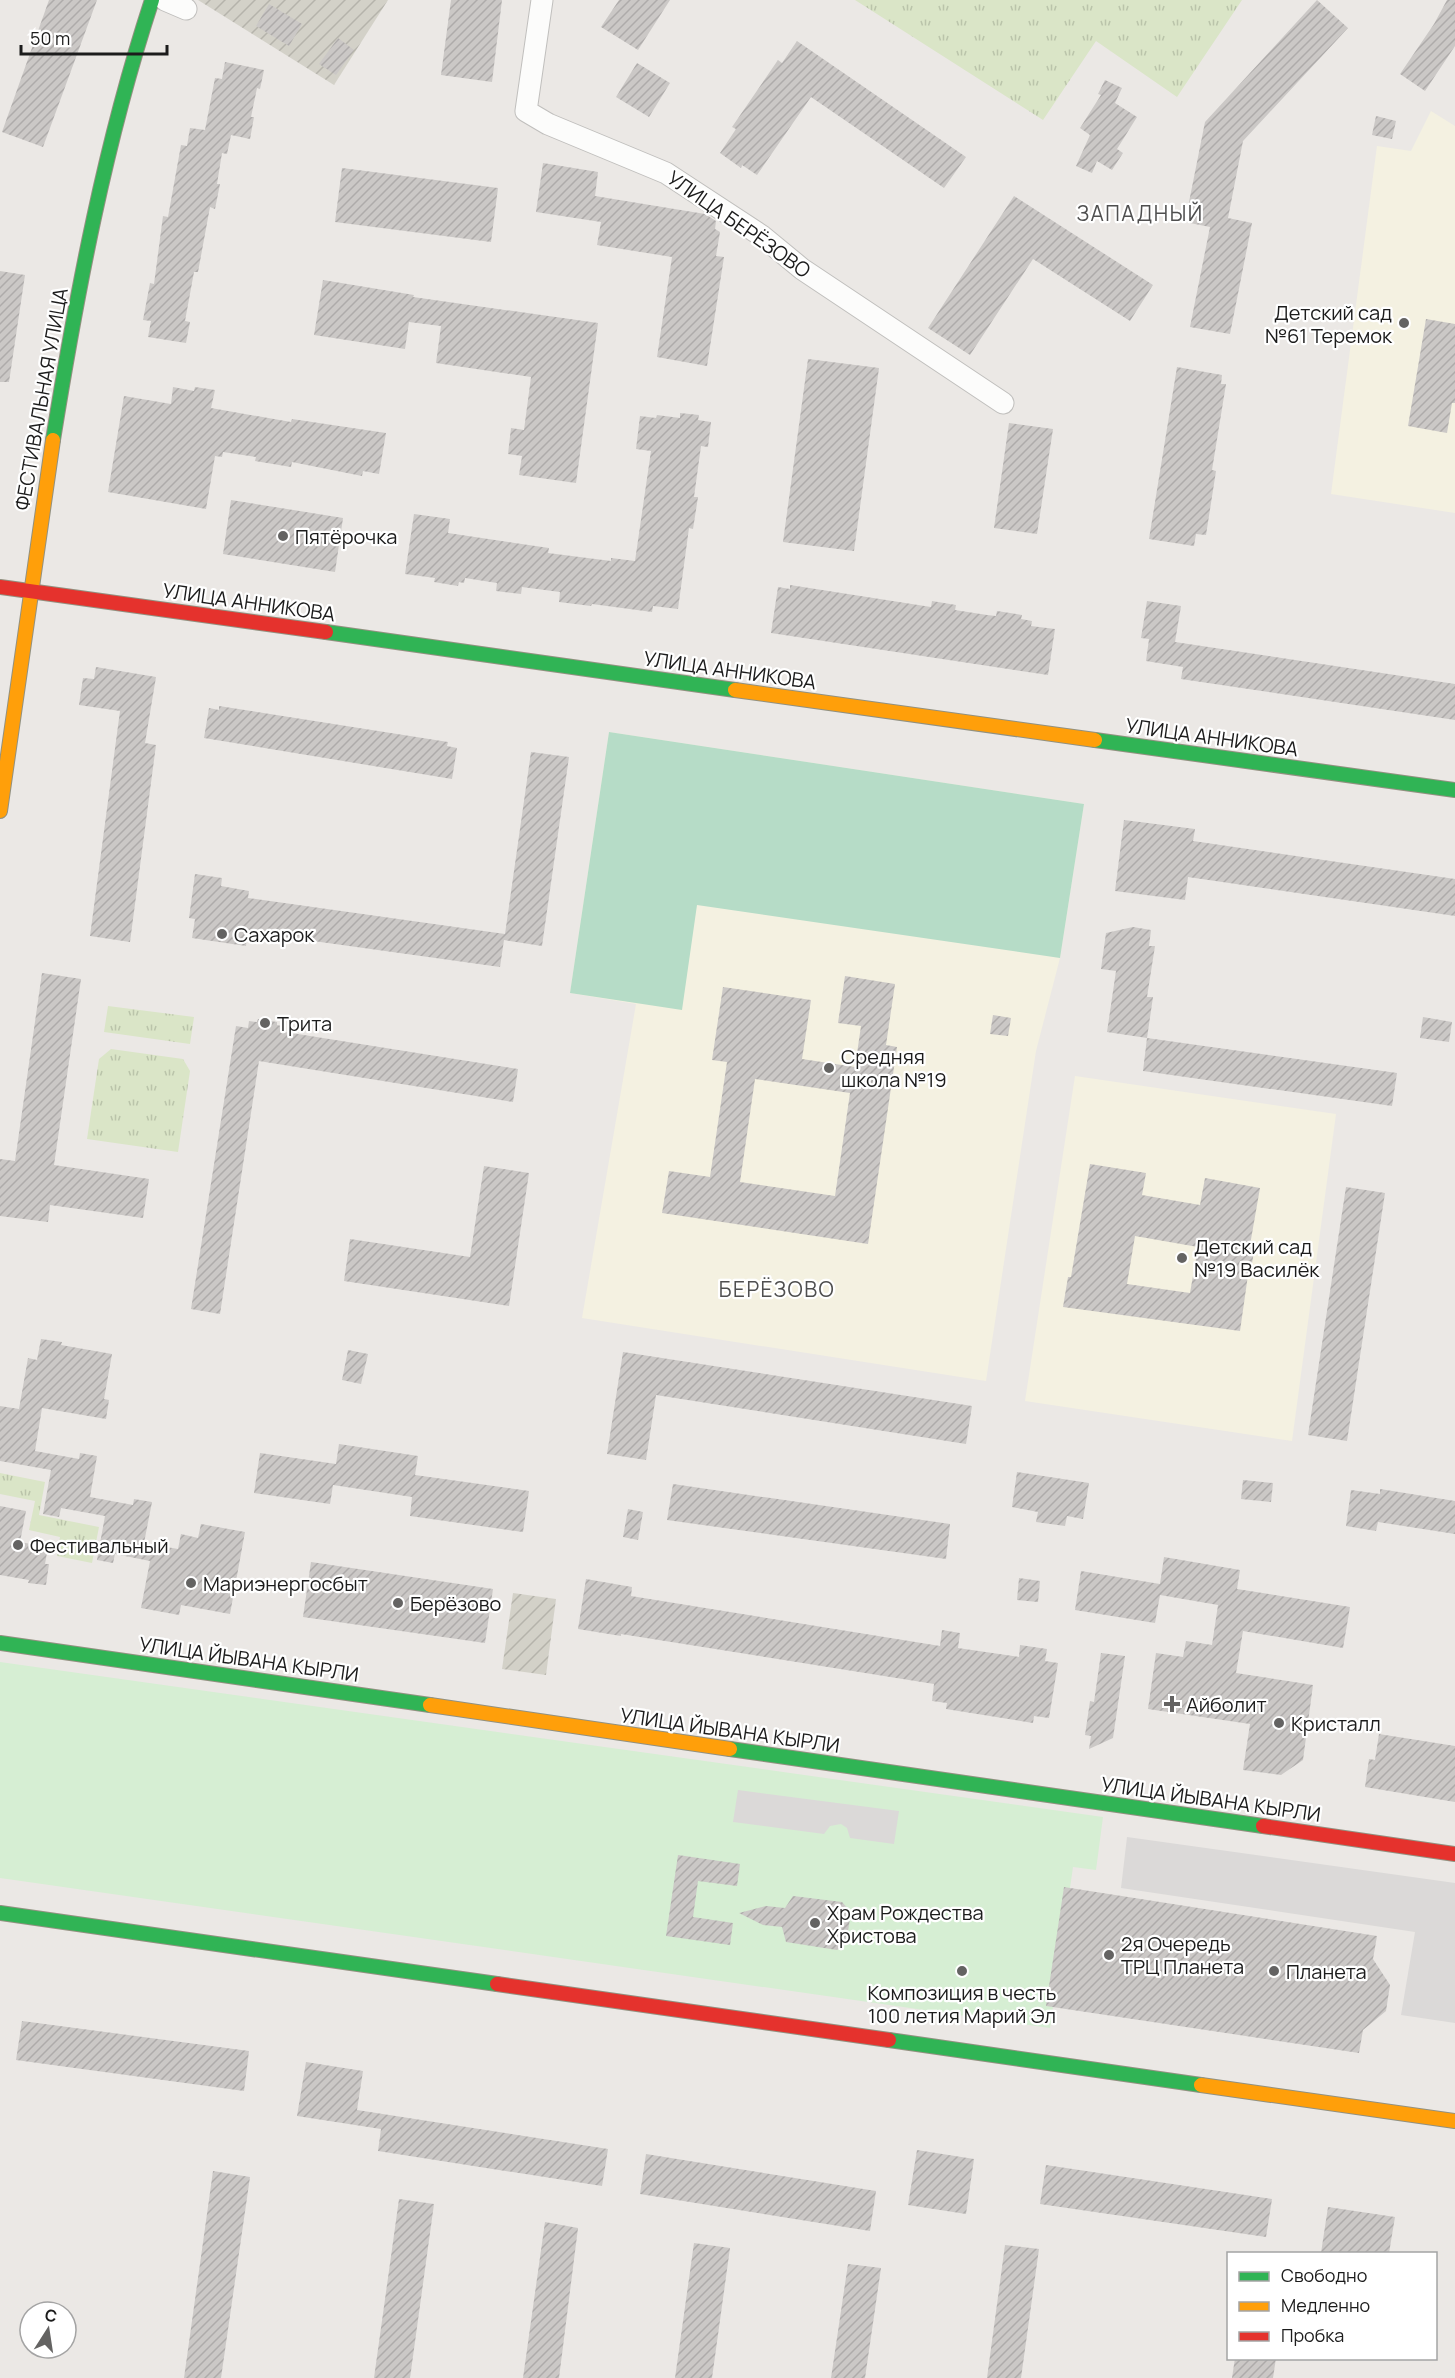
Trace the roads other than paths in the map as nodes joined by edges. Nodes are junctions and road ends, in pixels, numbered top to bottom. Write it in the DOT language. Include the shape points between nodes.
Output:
graph roads {
  1 [pos="152,0"];
  2 [pos="165,0"];
  3 [pos="542,0"];
  4 [pos="186,9"];
  5 [pos="1003,403"];
  6 [pos="0,587"];
  7 [pos="29,591"];
  8 [pos="1455,790"];
  9 [pos="0,811"];
  10 [pos="0,1643"];
  11 [pos="1455,1854"];
  12 [pos="0,1913"];
  13 [pos="1455,2121"];
  1 -- 7 [label="main road, ФЕСТИВАЛЬНАЯ УЛИЦА" via="137,43 98,202 69,342"];
  2 -- 4 [label="street"];
  3 -- 5 [label="street, УЛИЦА БЕРЁЗОВО" via="526,111 666,173"];
  6 -- 7 [label="main road, УЛИЦА АННИКОВА"];
  7 -- 8 [label="main road, УЛИЦА АННИКОВА"];
  7 -- 9 [label="main road, ФЕСТИВАЛЬНАЯ УЛИЦА"];
  10 -- 11 [label="main road, УЛИЦА ЙЫВАНА КЫРЛИ"];
  12 -- 13 [label="main road"];
}
